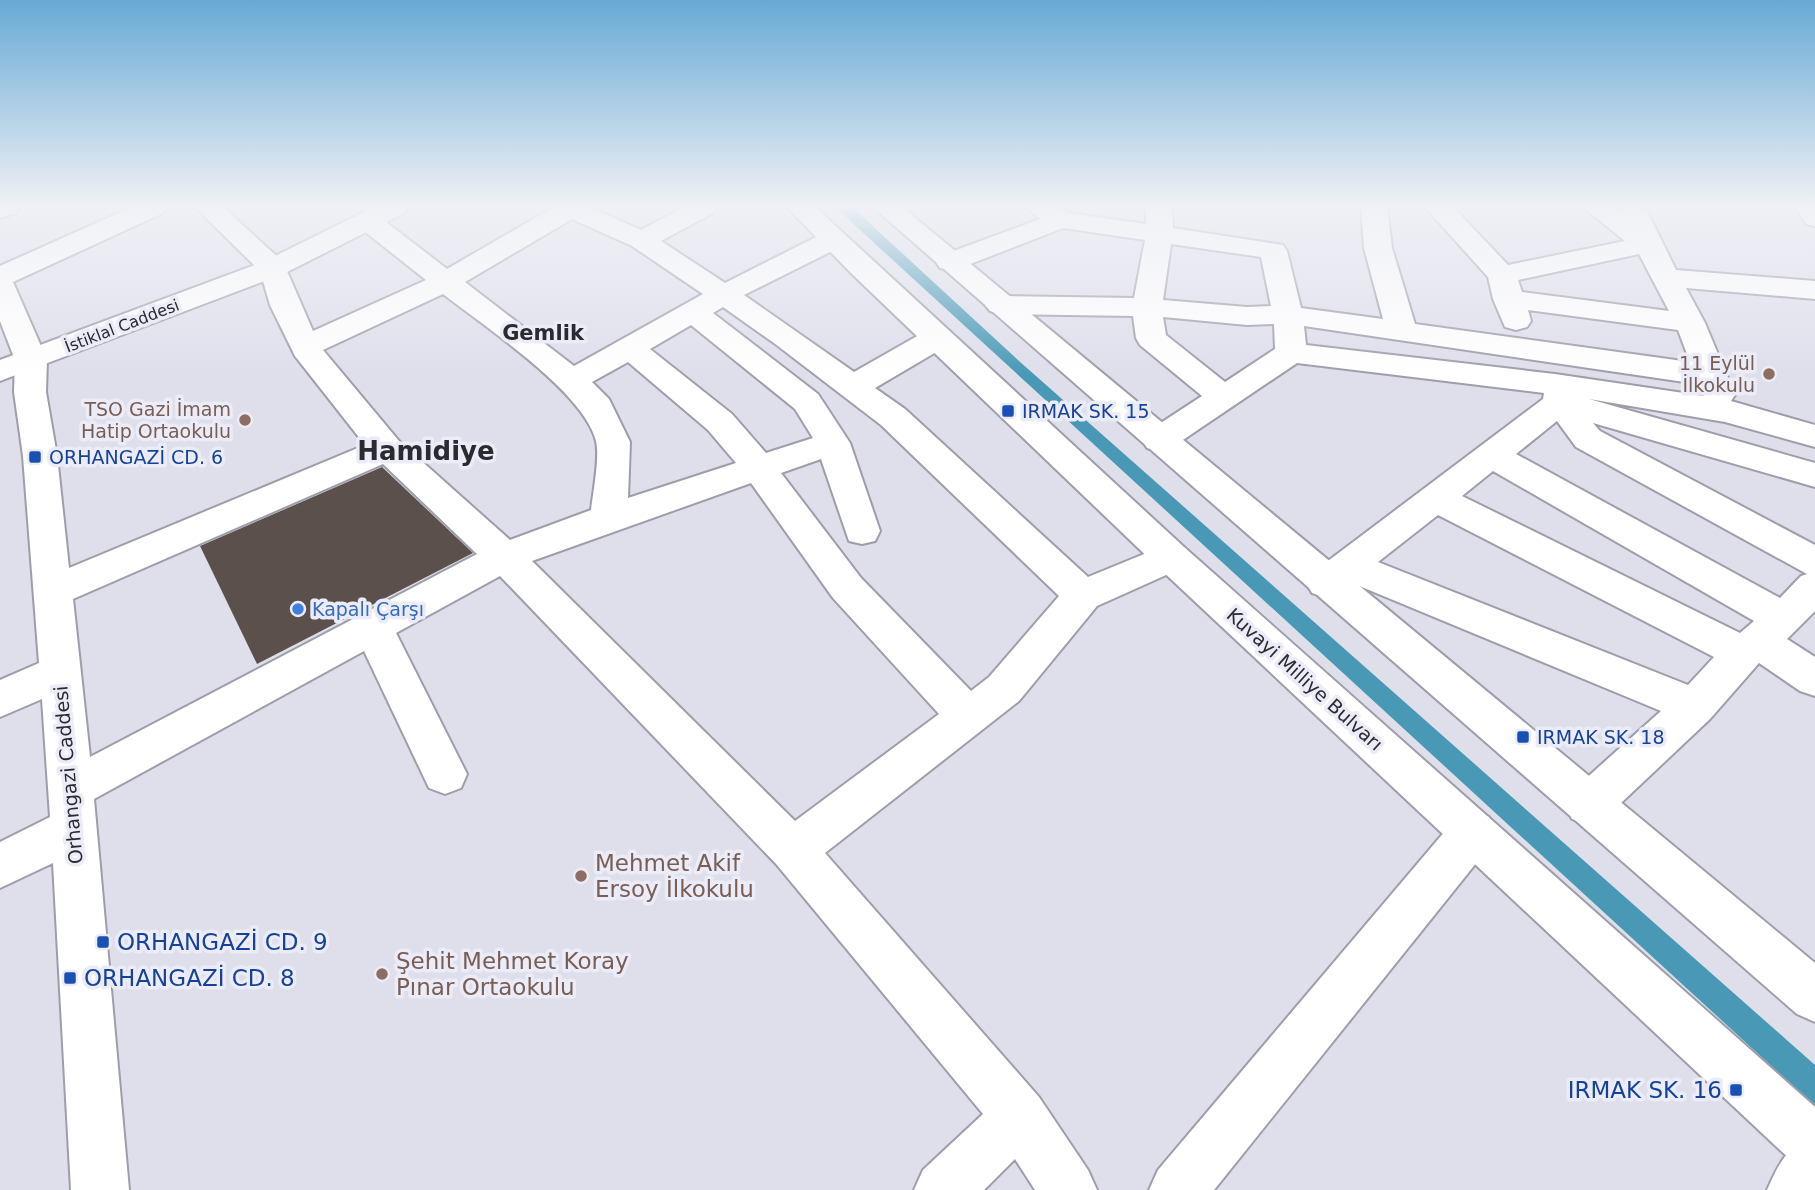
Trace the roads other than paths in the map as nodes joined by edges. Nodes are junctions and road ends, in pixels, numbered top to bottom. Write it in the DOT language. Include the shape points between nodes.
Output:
graph roads {
  1 [pos="950,262"];
  2 [pos="32,263"];
  3 [pos="267,263"];
  4 [pos="284,263"];
  5 [pos="427,263"];
  6 [pos="478,263"];
  7 [pos="675,263"];
  8 [pos="787,263"];
  9 [pos="856,263"];
  10 [pos="1153,263"];
  11 [pos="1276,263"];
  12 [pos="1382,263"];
  13 [pos="1485,263"];
  14 [pos="1586,263"];
  15 [pos="1658,263"];
  16 [pos="273,268"];
  17 [pos="0,277"];
  18 [pos="1667,278"];
  19 [pos="445,282"];
  20 [pos="0,284"];
  21 [pos="1505,287"];
  22 [pos="1815,290"];
  23 [pos="723,295"];
  24 [pos="1000,305"];
  25 [pos="1147,307"];
  26 [pos="693,312"];
  27 [pos="1287,315"];
  28 [pos="1690,323"];
  29 [pos="1402,331"];
  30 [pos="937,338"];
  31 [pos="306,346"];
  32 [pos="629,347"];
  33 [pos="1526,349"];
  34 [pos="1291,352"];
  35 [pos="1709,375"];
  36 [pos="572,380"];
  37 [pos="15,382"];
  38 [pos="853,387"];
  39 [pos="1557,393"];
  40 [pos="1222,396"];
  41 [pos="1727,411"];
  42 [pos="1815,436"];
  43 [pos="1159,440"];
  44 [pos="833,443"];
  45 [pos="387,449"];
  46 [pos="1492,455"];
  47 [pos="1748,455"];
  48 [pos="758,467"];
  49 [pos="1815,475"];
  50 [pos="1435,498"];
  51 [pos="609,518"];
  52 [pos="862,531"];
  53 [pos="1171,556"];
  54 [pos="503,557"];
  55 [pos="1815,562"];
  56 [pos="1336,574"];
  57 [pos="1815,586"];
  58 [pos="53,591"];
  59 [pos="1083,595"];
  60 [pos="373,627"];
  61 [pos="1762,638"];
  62 [pos="59,673"];
  63 [pos="1815,678"];
  64 [pos="0,699"];
  65 [pos="1695,706"];
  66 [pos="968,716"];
  67 [pos="445,774"];
  68 [pos="1588,805"];
  69 [pos="71,809"];
  70 [pos="1473,832"];
  71 [pos="793,850"];
  72 [pos="0,866"];
  73 [pos="1815,996"];
  74 [pos="1020,1116"];
  75 [pos="1815,1144"];
  76 [pos="1815,1163"];
  77 [pos="100,1190"];
  78 [pos="943,1190"];
  79 [pos="1068,1190"];
  80 [pos="1178,1190"];
  81 [pos="1796,1190"];
  1 -- 24 [label="street"];
  2 -- 17 [label="street"];
  3 -- 16 [label="street"];
  4 -- 16 [label="street, İstiklal Caddesi"];
  5 -- 19 [label="street"];
  6 -- 19 [label="street"];
  7 -- 23 [label="street"];
  8 -- 23 [label="street"];
  9 -- 30 [label="street, Kuvayi Milliye Bulvarı"];
  10 -- 25 [label="street"];
  11 -- 27 [label="street"];
  12 -- 29 [label="street"];
  13 -- 21 [label="street"];
  14 -- 21 [label="street"];
  15 -- 18 [label="street"];
  16 -- 31 [label="street"];
  16 -- 37 [label="street, İstiklal Caddesi"];
  18 -- 22 [label="street"];
  18 -- 28 [label="street"];
  19 -- 31 [label="street"];
  19 -- 36 [label="street"];
  20 -- 37 [label="street, Orhangazi Caddesi"];
  21 -- 28 [label="street"];
  21 -- 33 [label="street"];
  23 -- 26 [label="street"];
  23 -- 38 [label="street"];
  24 -- 25 [label="street"];
  24 -- 43 [label="street"];
  25 -- 27 [label="street"];
  25 -- 40 [label="street" via="1152,338"];
  26 -- 32 [label="street"];
  26 -- 44 [label="street" via="807,402"];
  27 -- 29 [label="street"];
  27 -- 34 [label="street"];
  28 -- 35 [label="street"];
  29 -- 33 [label="street"];
  30 -- 38 [label="street"];
  30 -- 53 [label="street, Kuvayi Milliye Bulvarı"];
  31 -- 45 [label="street"];
  32 -- 36 [label="street"];
  32 -- 48 [label="street" via="720,422"];
  33 -- 35 [label="street"];
  34 -- 39 [label="street"];
  34 -- 40 [label="street"];
  35 -- 41 [label="street"];
  36 -- 51 [label="street" via="597,407 613,442"];
  37 -- 58 [label="street, Orhangazi Caddesi" via="40,456"];
  38 -- 59 [label="street" via="893,417"];
  39 -- 41 [label="street"];
  39 -- 46 [label="street"];
  39 -- 47 [label="street"];
  39 -- 55 [label="street" via="1588,439"];
  40 -- 43 [label="street"];
  41 -- 42 [label="street"];
  41 -- 47 [label="street"];
  43 -- 56 [label="street"];
  44 -- 48 [label="street"];
  44 -- 52 [label="street"];
  45 -- 54 [label="street"];
  45 -- 58 [label="street"];
  46 -- 50 [label="street"];
  46 -- 61 [label="street"];
  47 -- 49 [label="street"];
  48 -- 51 [label="street"];
  48 -- 66 [label="street" via="847,588"];
  50 -- 56 [label="street"];
  50 -- 61 [label="street"];
  51 -- 54 [label="street"];
  53 -- 59 [label="street"];
  53 -- 70 [label="street, Kuvayi Milliye Bulvarı"];
  54 -- 60 [label="street"];
  54 -- 71 [label="street"];
  56 -- 65 [label="street"];
  56 -- 68 [label="street"];
  57 -- 61 [label="street"];
  58 -- 62 [label="street, Orhangazi Caddesi"];
  59 -- 66 [label="street" via="1004,689"];
  60 -- 67 [label="street"];
  60 -- 69 [label="street"];
  61 -- 63 [label="street"];
  61 -- 65 [label="street"];
  62 -- 64 [label="street"];
  62 -- 69 [label="street, Orhangazi Caddesi"];
  65 -- 68 [label="street"];
  66 -- 71 [label="street"];
  68 -- 73 [label="street"];
  69 -- 72 [label="street"];
  69 -- 77 [label="street, Orhangazi Caddesi"];
  70 -- 75 [label="street, Kuvayi Milliye Bulvarı"];
  70 -- 80 [label="street"];
  71 -- 74 [label="street"];
  74 -- 78 [label="street"];
  74 -- 79 [label="street"];
  76 -- 81 [label="street"];
}
